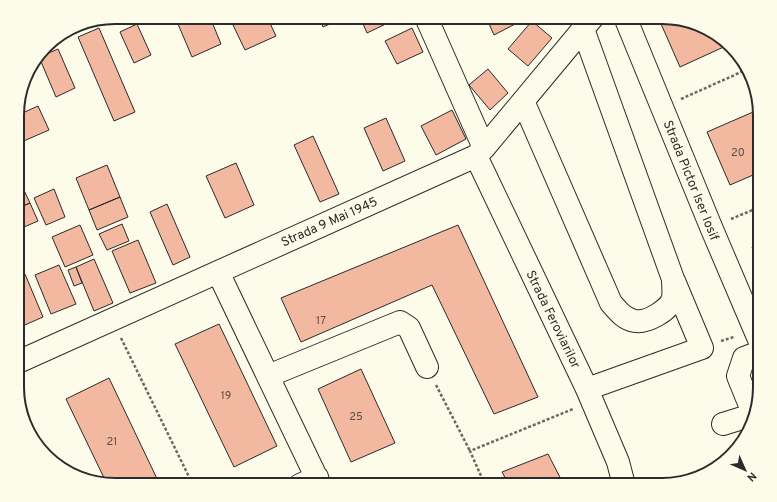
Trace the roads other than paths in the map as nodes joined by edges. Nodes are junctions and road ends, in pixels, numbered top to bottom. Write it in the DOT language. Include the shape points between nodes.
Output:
graph roads {
  1 [pos="429,24"];
  2 [pos="587,24"];
  3 [pos="588,24"];
  4 [pos="628,24"];
  5 [pos="523,101"];
  6 [pos="480,152"];
  7 [pos="218,272"];
  8 [pos="673,279"];
  9 [pos="753,327"];
  10 [pos="753,355"];
  11 [pos="24,359"];
  12 [pos="427,367"];
  13 [pos="268,376"];
  14 [pos="590,395"];
  15 [pos="750,407"];
  16 [pos="748,416"];
  17 [pos="723,424"];
  18 [pos="310,478"];
  19 [pos="622,478"];
  1 -- 6 [label="street, Strada Feroviarilor"];
  2 -- 5 [label="street, Strada 9 Mai 1945"];
  3 -- 8 [label="street"];
  4 -- 9 [label="street, Strada Pictor Iser Iosif"];
  5 -- 6 [label="street, Strada 9 Mai 1945"];
  5 -- 8 [label="street" via="611,303 621,315 636,321 664,311 673,299"];
  6 -- 7 [label="street, Strada 9 Mai 1945"];
  6 -- 14 [label="street, Strada Feroviarilor"];
  7 -- 11 [label="street, Strada 9 Mai 1945"];
  7 -- 13 [label="street"];
  8 -- 14 [label="street" via="702,348"];
  10 -- 15 [label="street" via="744,358 738,376"];
  12 -- 13 [label="street" via="410,328 400,322"];
  13 -- 18 [label="street"];
  14 -- 19 [label="street, Strada Feroviarilor"];
  16 -- 17 [label="street"];
}
